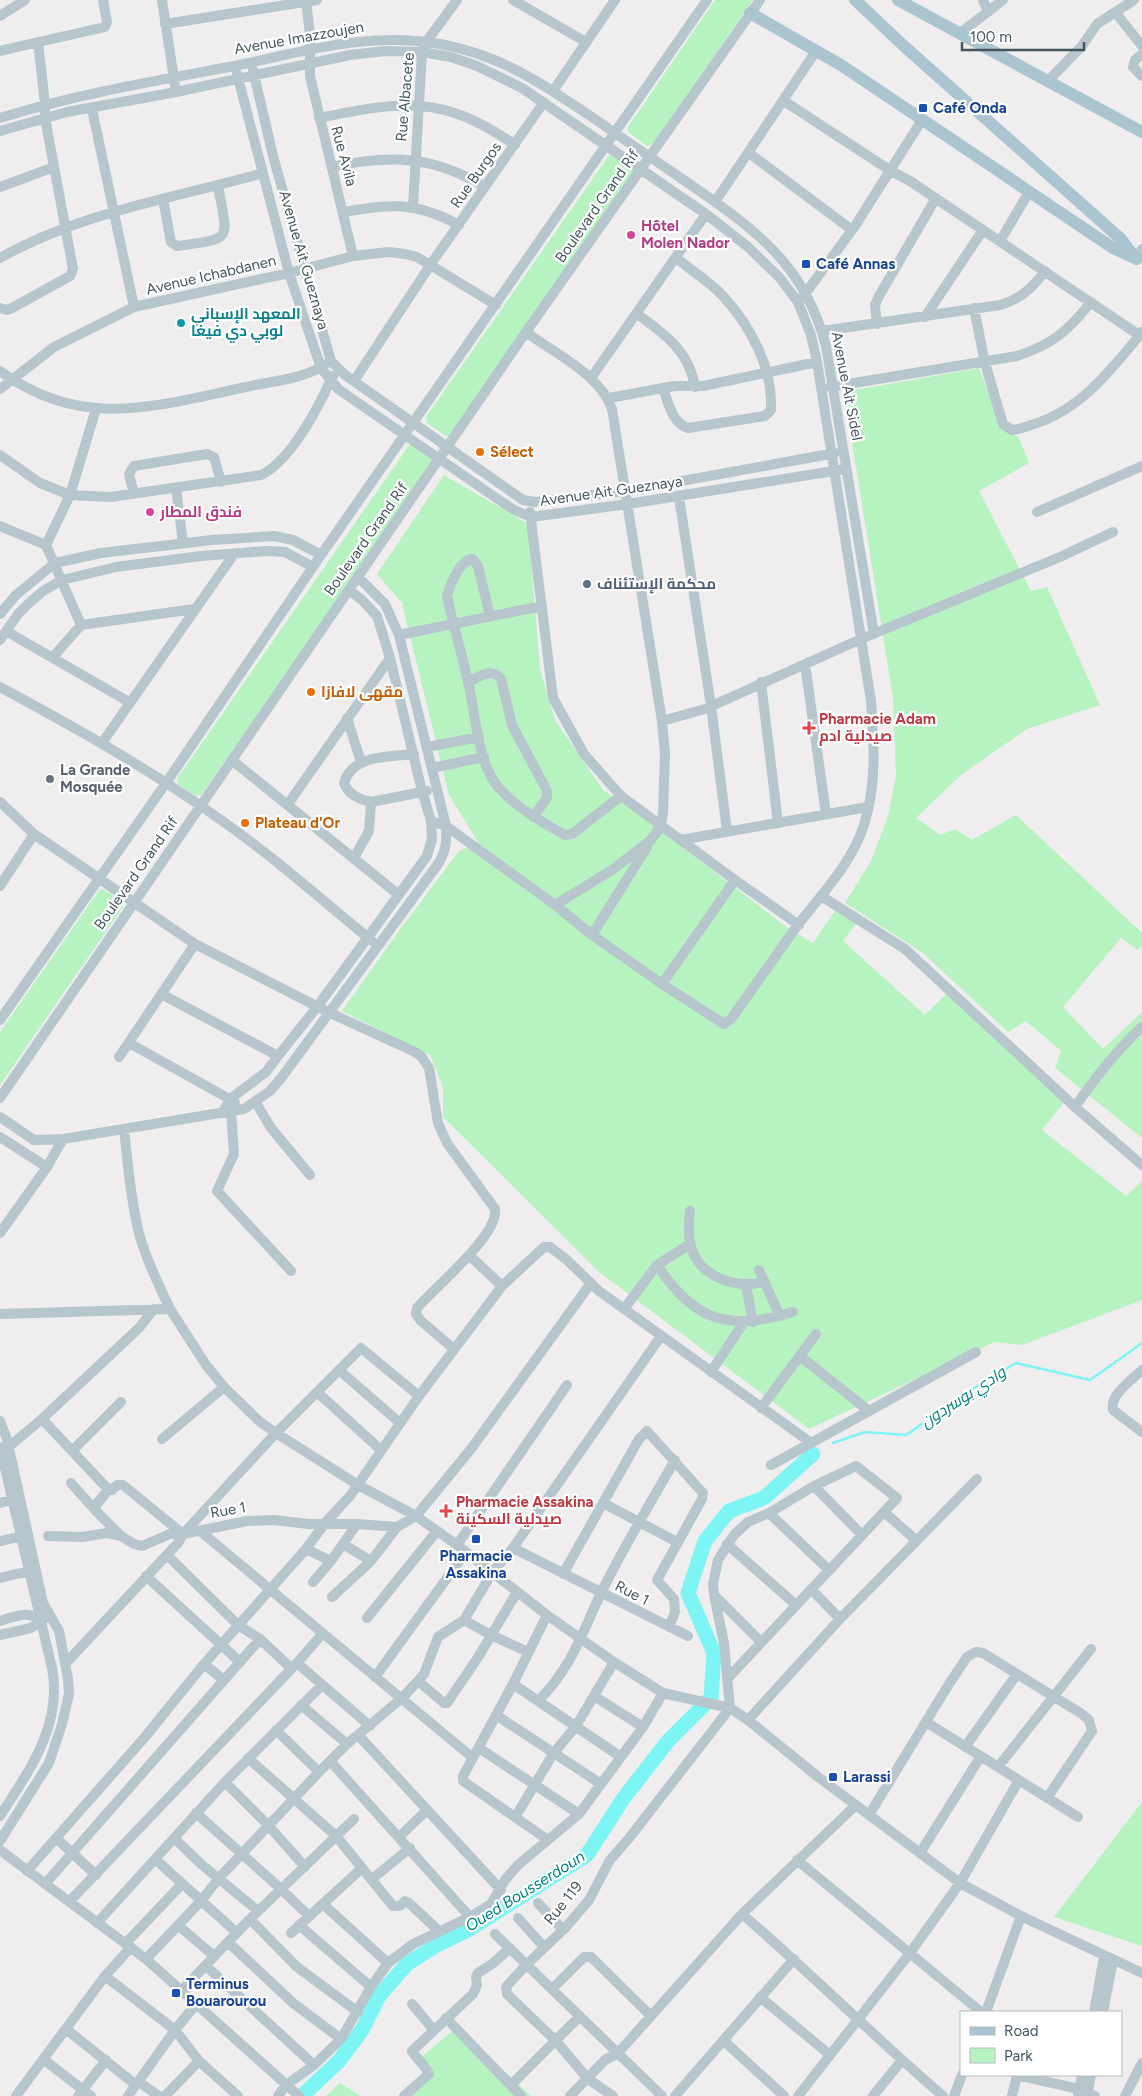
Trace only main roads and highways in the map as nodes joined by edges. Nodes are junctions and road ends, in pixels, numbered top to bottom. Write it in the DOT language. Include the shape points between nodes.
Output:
graph roads {
  1 [pos="855,0"];
  2 [pos="898,0"];
  3 [pos="750,13"];
  4 [pos="1142,132"];
  5 [pos="1140,257"];
  1 -- 5 [label="main road"];
  2 -- 4 [label="main road"];
  3 -- 5 [label="main road" via="816,50 1113,248"];
}
